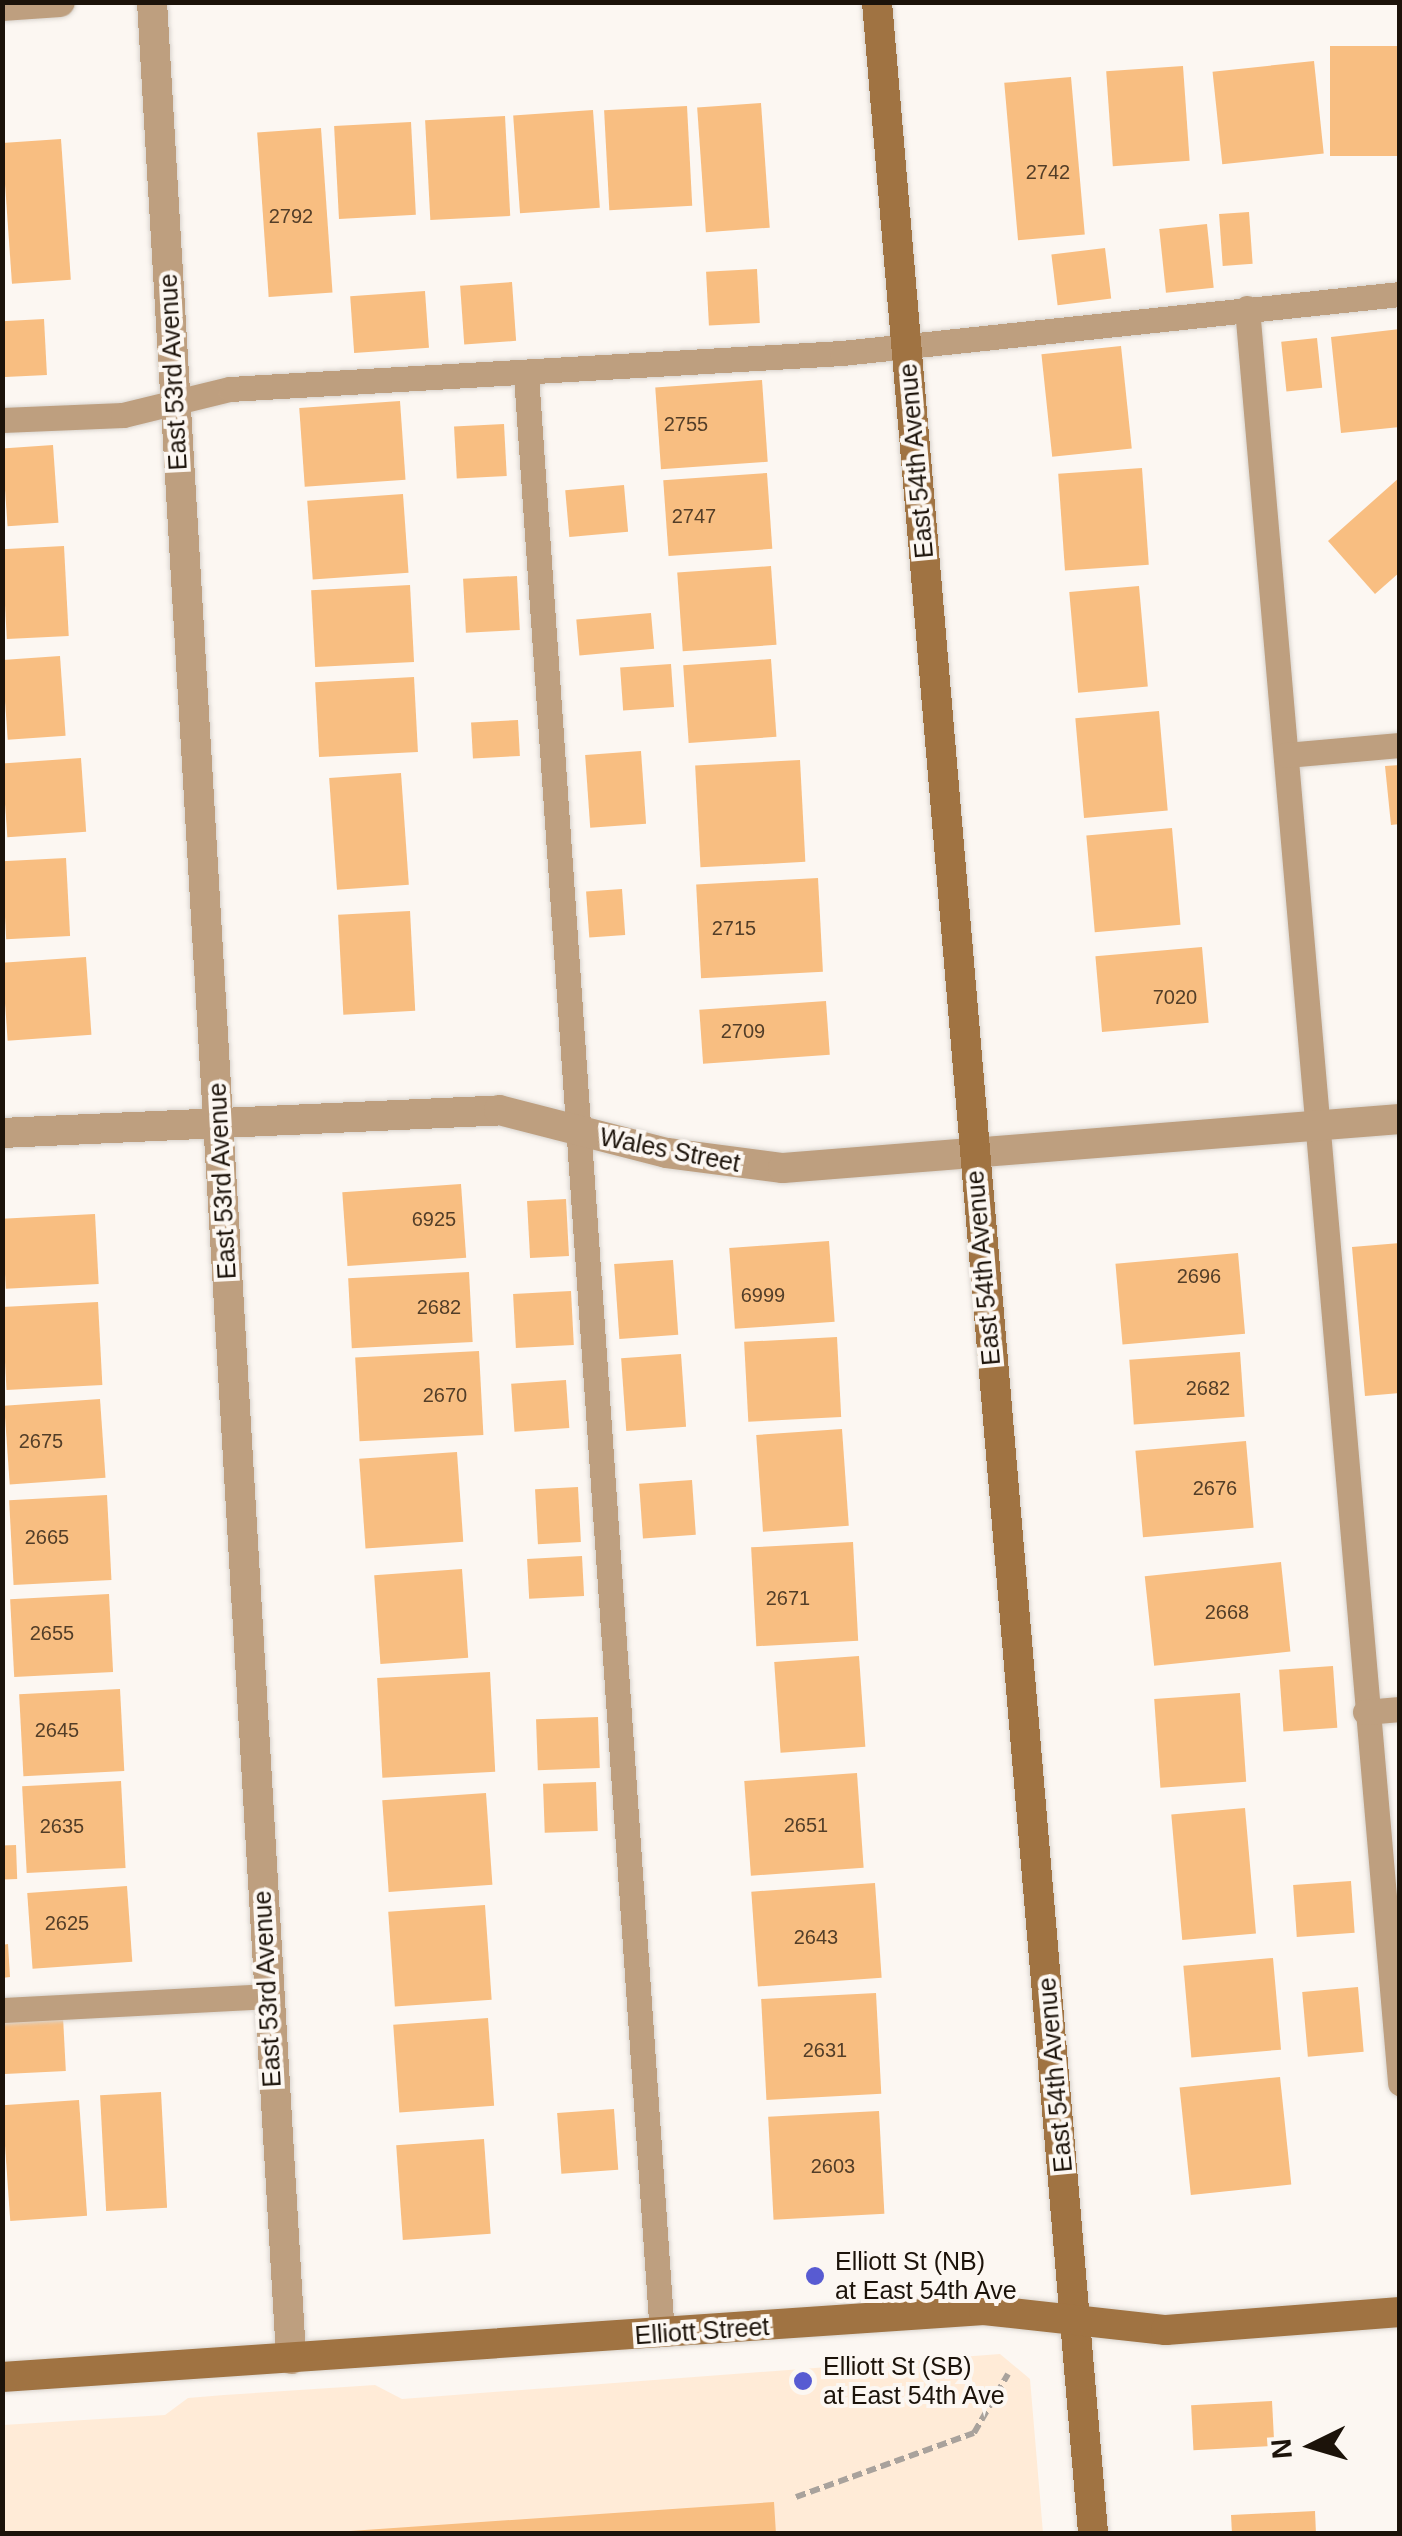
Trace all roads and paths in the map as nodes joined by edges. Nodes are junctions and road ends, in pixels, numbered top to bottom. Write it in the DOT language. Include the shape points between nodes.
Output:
graph roads {
  1 [pos="60,2"];
  2 [pos="152,2"];
  3 [pos="877,2"];
  4 [pos="2,6"];
  5 [pos="1400,294"];
  6 [pos="1246,308"];
  7 [pos="906,347"];
  8 [pos="526,375"];
  9 [pos="175,402"];
  10 [pos="2,420"];
  11 [pos="1400,745"];
  12 [pos="1286,754"];
  13 [pos="1400,1119"];
  14 [pos="219,1121"];
  15 [pos="1319,1126"];
  16 [pos="580,1131"];
  17 [pos="2,1133"];
  18 [pos="972,1153"];
  19 [pos="1400,1709"];
  20 [pos="1365,1712"];
  21 [pos="267,1996"];
  22 [pos="2,2010"];
  23 [pos="1400,2083"];
  24 [pos="1400,2312"];
  25 [pos="1075,2321"];
  26 [pos="662,2334"];
  27 [pos="290,2359"];
  28 [pos="1008,2374"];
  29 [pos="2,2377"];
  30 [pos="796,2497"];
  31 [pos="1093,2534"];
  1 -- 4 [label="street"];
  2 -- 9 [label="street, East 53rd Avenue"];
  3 -- 7 [label="street, East 54th Avenue"];
  5 -- 6 [label="lane"];
  6 -- 7 [label="lane"];
  6 -- 12 [label="lane"];
  7 -- 8 [label="lane"];
  7 -- 18 [label="street, East 54th Avenue"];
  8 -- 9 [label="lane" via="230,389"];
  8 -- 16 [label="lane"];
  9 -- 10 [label="lane" via="123,415"];
  9 -- 14 [label="street, East 53rd Avenue"];
  11 -- 12 [label="lane"];
  12 -- 15 [label="lane"];
  13 -- 15 [label="street, Wales Street"];
  14 -- 16 [label="street, Wales Street" via="438,1108 499,1110"];
  14 -- 17 [label="street, Wales Street"];
  14 -- 21 [label="street, East 53rd Avenue"];
  15 -- 18 [label="street, Wales Street"];
  15 -- 20 [label="lane"];
  16 -- 18 [label="street, Wales Street" via="720,1164 783,1168"];
  16 -- 26 [label="lane"];
  18 -- 25 [label="street, East 54th Avenue"];
  19 -- 20 [label="lane"];
  20 -- 23 [label="lane"];
  21 -- 22 [label="lane"];
  21 -- 27 [label="street, East 53rd Avenue"];
  24 -- 25 [label="street, Elliott Street" via="1166,2330"];
  25 -- 26 [label="street, Elliott Street" via="984,2310"];
  25 -- 31 [label="street, East 54th Avenue"];
  26 -- 27 [label="street, Elliott Street"];
  27 -- 29 [label="street, Elliott Street"];
  28 -- 30 [label="path" via="974,2432"];
}
